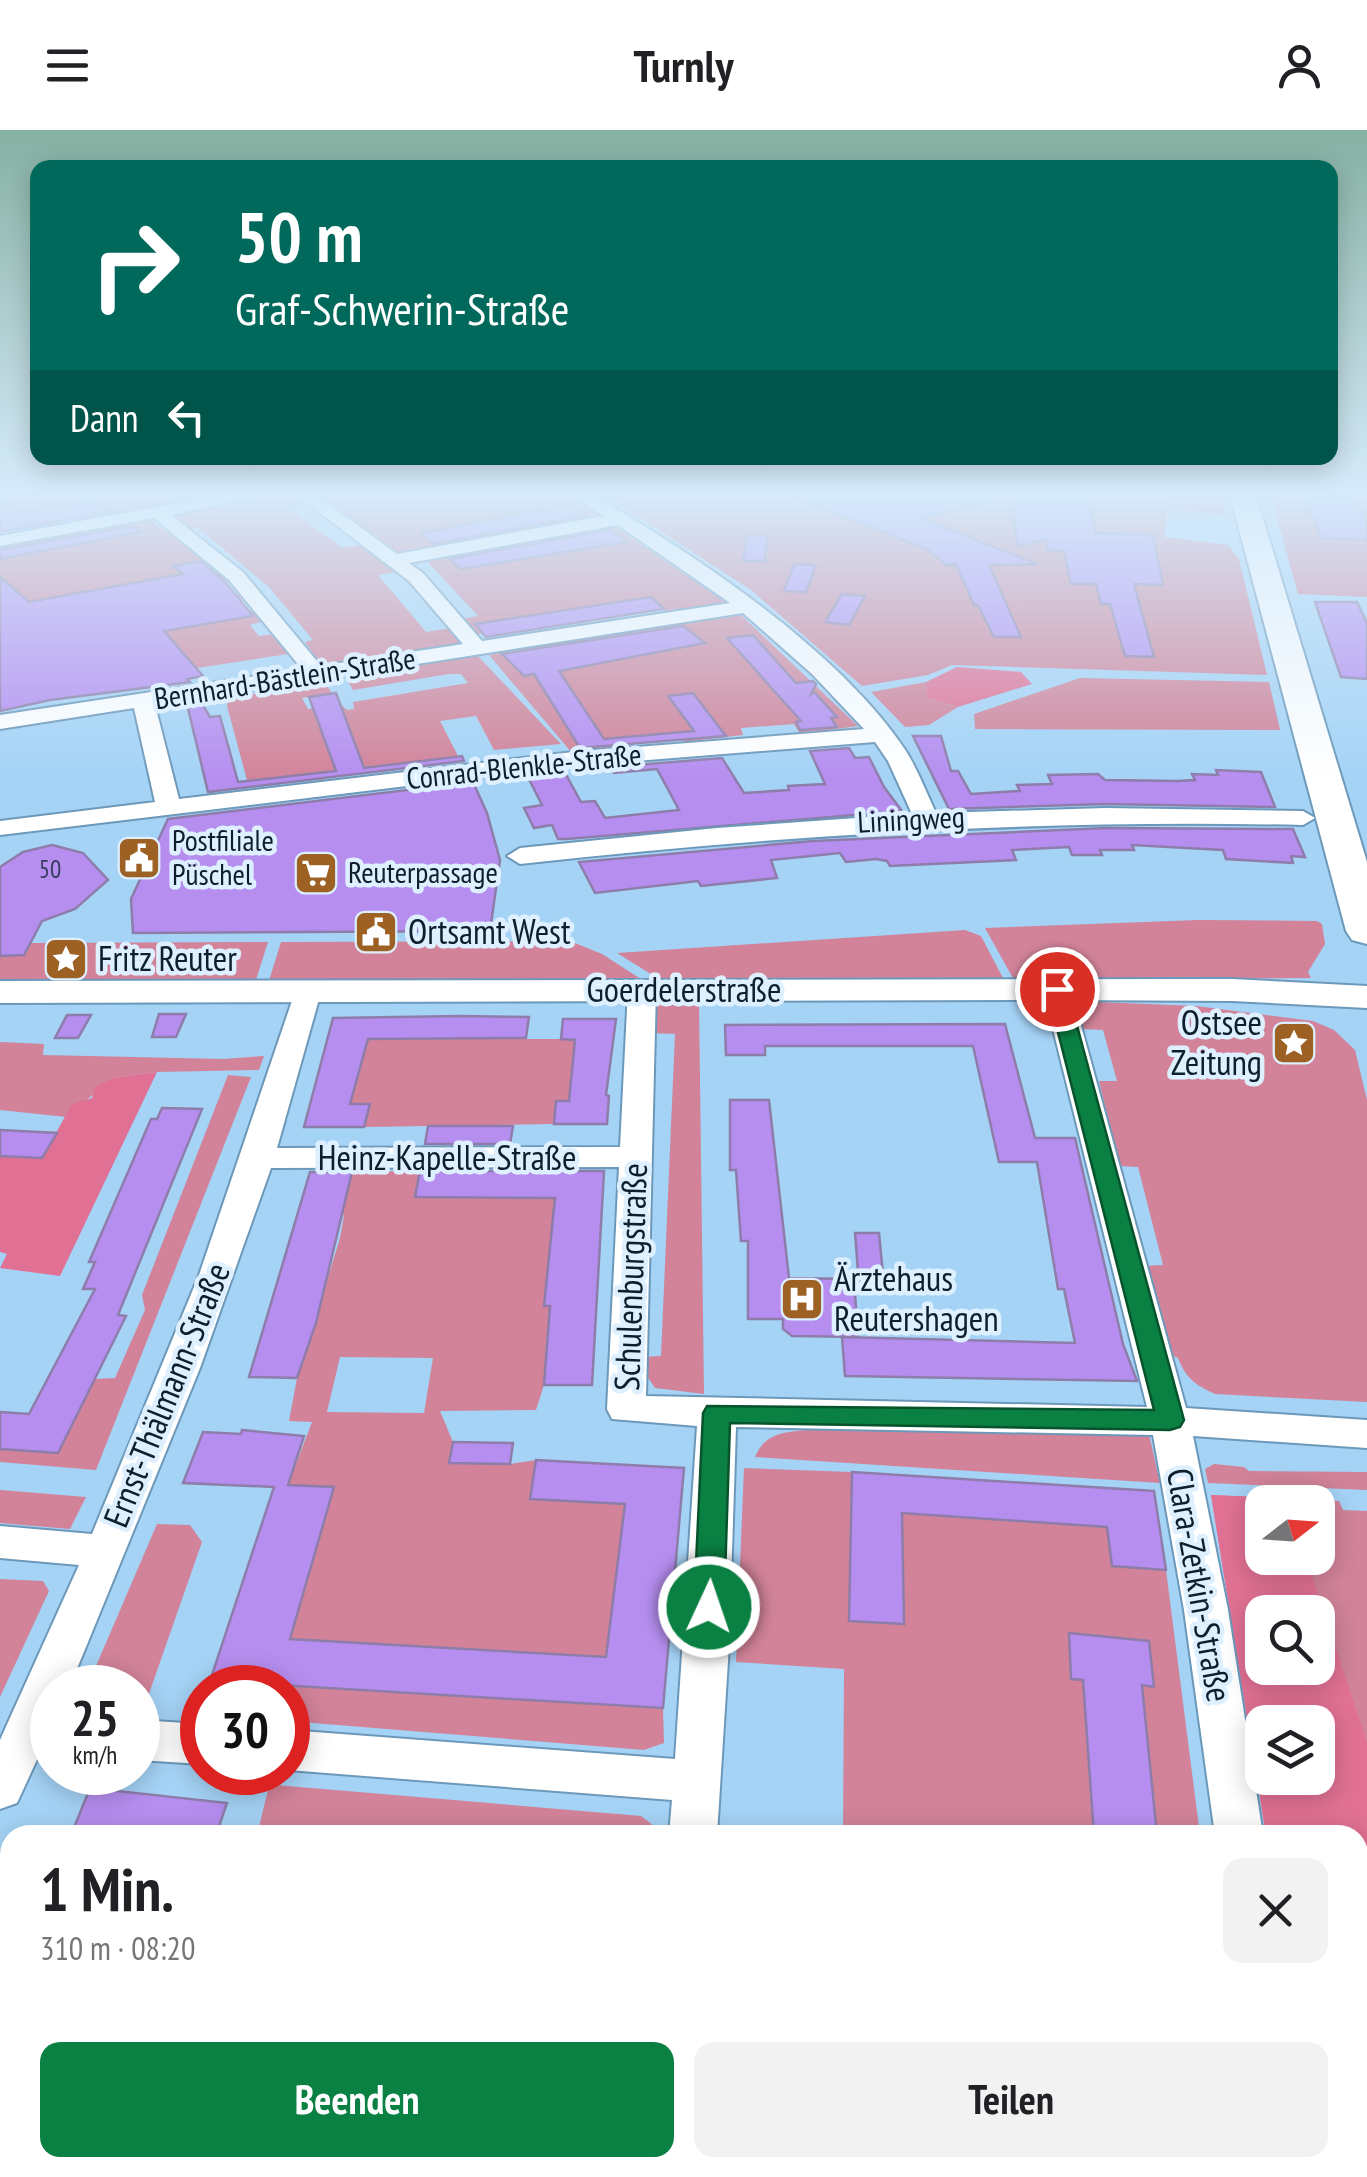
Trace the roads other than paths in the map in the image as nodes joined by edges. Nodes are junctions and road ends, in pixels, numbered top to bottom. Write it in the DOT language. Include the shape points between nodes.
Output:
graph roads {
  1 [pos="247,588"];
  2 [pos="425,588"];
  3 [pos="720,588"];
  4 [pos="1273,588"];
  5 [pos="747,606"];
  6 [pos="478,649"];
  7 [pos="317,674"];
  8 [pos="143,701"];
  9 [pos="0,722"];
  10 [pos="880,735"];
  11 [pos="169,808"];
  12 [pos="1303,818"];
  13 [pos="926,819"];
  14 [pos="0,828"];
  15 [pos="1353,833"];
  16 [pos="520,856"];
  17 [pos="1367,931"];
  18 [pos="642,990"];
  19 [pos="0,992"];
  20 [pos="307,992"];
  21 [pos="1367,996"];
  22 [pos="1060,1002"];
  23 [pos="635,1157"];
  24 [pos="258,1158"];
  25 [pos="717,1413"];
  26 [pos="1170,1420"];
  27 [pos="1367,1434"];
  28 [pos="0,1542"];
  29 [pos="106,1551"];
  30 [pos="65,1665"];
  31 [pos="30,1748"];
  32 [pos="310,1752"];
  33 [pos="697,1781"];
  34 [pos="0,1788"];
  35 [pos="694,1825"];
  36 [pos="1238,1825"];
  1 -- 7 [label="street"];
  2 -- 6 [label="street"];
  3 -- 5 [label="street"];
  4 -- 15 [label="main road"];
  5 -- 6 [label="street, Bernhard-Bästlein-Straße"];
  5 -- 10 [label="street"];
  6 -- 7 [label="street, Bernhard-Bästlein-Straße"];
  7 -- 8 [label="street, Bernhard-Bästlein-Straße"];
  8 -- 9 [label="street, Bernhard-Bästlein-Straße"];
  8 -- 11 [label="street"];
  10 -- 11 [label="street, Conrad-Blenkle-Straße" via="573,759"];
  10 -- 13 [label="street"];
  11 -- 14 [label="street, Conrad-Blenkle-Straße"];
  12 -- 13 [label="street, Liningweg"];
  13 -- 16 [label="street, Liningweg"];
  15 -- 17 [label="main road"];
  18 -- 20 [label="street, Goerdelerstraße"];
  18 -- 22 [label="street, Goerdelerstraße"];
  18 -- 23 [label="street, Schulenburgstraße"];
  19 -- 20 [label="street, Goerdelerstraße"];
  20 -- 24 [label="street, Ernst-Thälmann-Straße"];
  21 -- 22 [label="street, Goerdelerstraße" via="1232,990"];
  22 -- 26 [label="street, Clara-Zetkin-Straße"];
  23 -- 24 [label="street, Heinz-Kapelle-Straße"];
  23 -- 25 [label="street, Schulenburgstraße" via="626,1409"];
  24 -- 29 [label="street, Ernst-Thälmann-Straße" via="180,1374"];
  25 -- 26 [label="street"];
  25 -- 33 [label="street"];
  26 -- 27 [label="street"];
  26 -- 36 [label="street, Clara-Zetkin-Straße"];
  28 -- 29 [label="street"];
  29 -- 30 [label="street, Ernst-Thälmann-Straße"];
  31 -- 34 [label="street, Ernst-Thälmann-Straße"];
  32 -- 33 [label="street"];
  33 -- 35 [label="street"];
}
